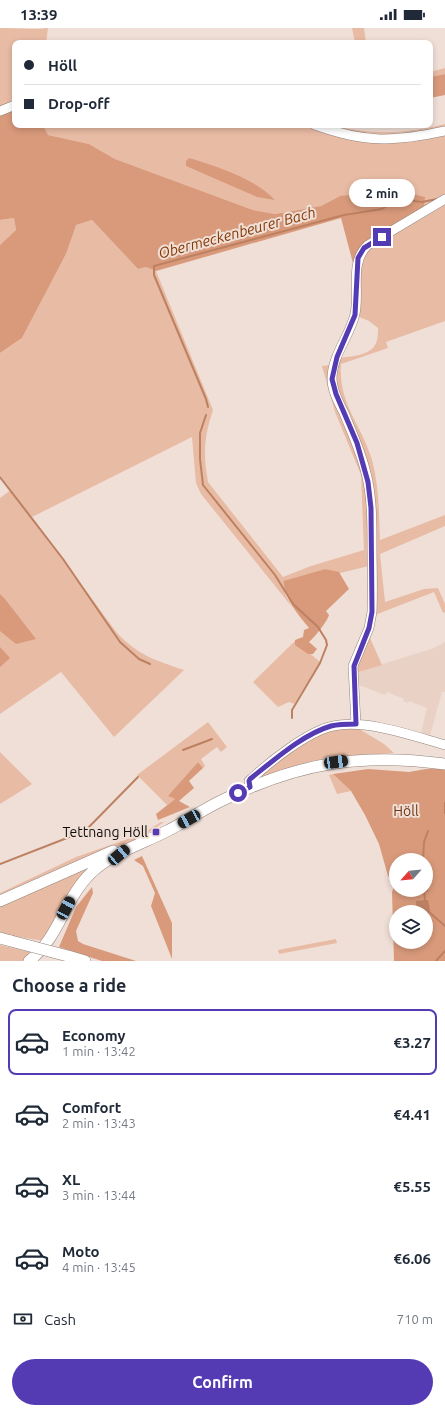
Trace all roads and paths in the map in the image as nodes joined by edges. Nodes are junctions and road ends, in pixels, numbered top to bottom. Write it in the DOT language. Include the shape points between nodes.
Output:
graph roads {
  1 [pos="12,106"];
  2 [pos="0,110"];
  3 [pos="324,128"];
  4 [pos="445,131"];
  5 [pos="445,199"];
  6 [pos="356,724"];
  7 [pos="445,744"];
  8 [pos="445,764"];
  9 [pos="250,787"];
  10 [pos="125,850"];
  11 [pos="0,901"];
  12 [pos="0,938"];
  13 [pos="30,961"];
  14 [pos="85,961"];
  1 -- 2 [label="street"];
  3 -- 4 [label="street" via="347,136 364,138 405,138"];
  5 -- 6 [label="street" via="368,245 361,252 357,267 355,315 334,365 333,386 357,443 368,482 371,508 371,620 353,672"];
  6 -- 7 [label="street"];
  6 -- 9 [label="street" via="333,726 305,739 250,779"];
  8 -- 9 [label="main road" via="368,759 325,764 291,772"];
  9 -- 10 [label="main road" via="168,831"];
  10 -- 11 [label="main road" via="116,850 90,860"];
  10 -- 13 [label="main road" via="100,865 85,879 50,940"];
  12 -- 14 [label="main road, bridge"];
}
